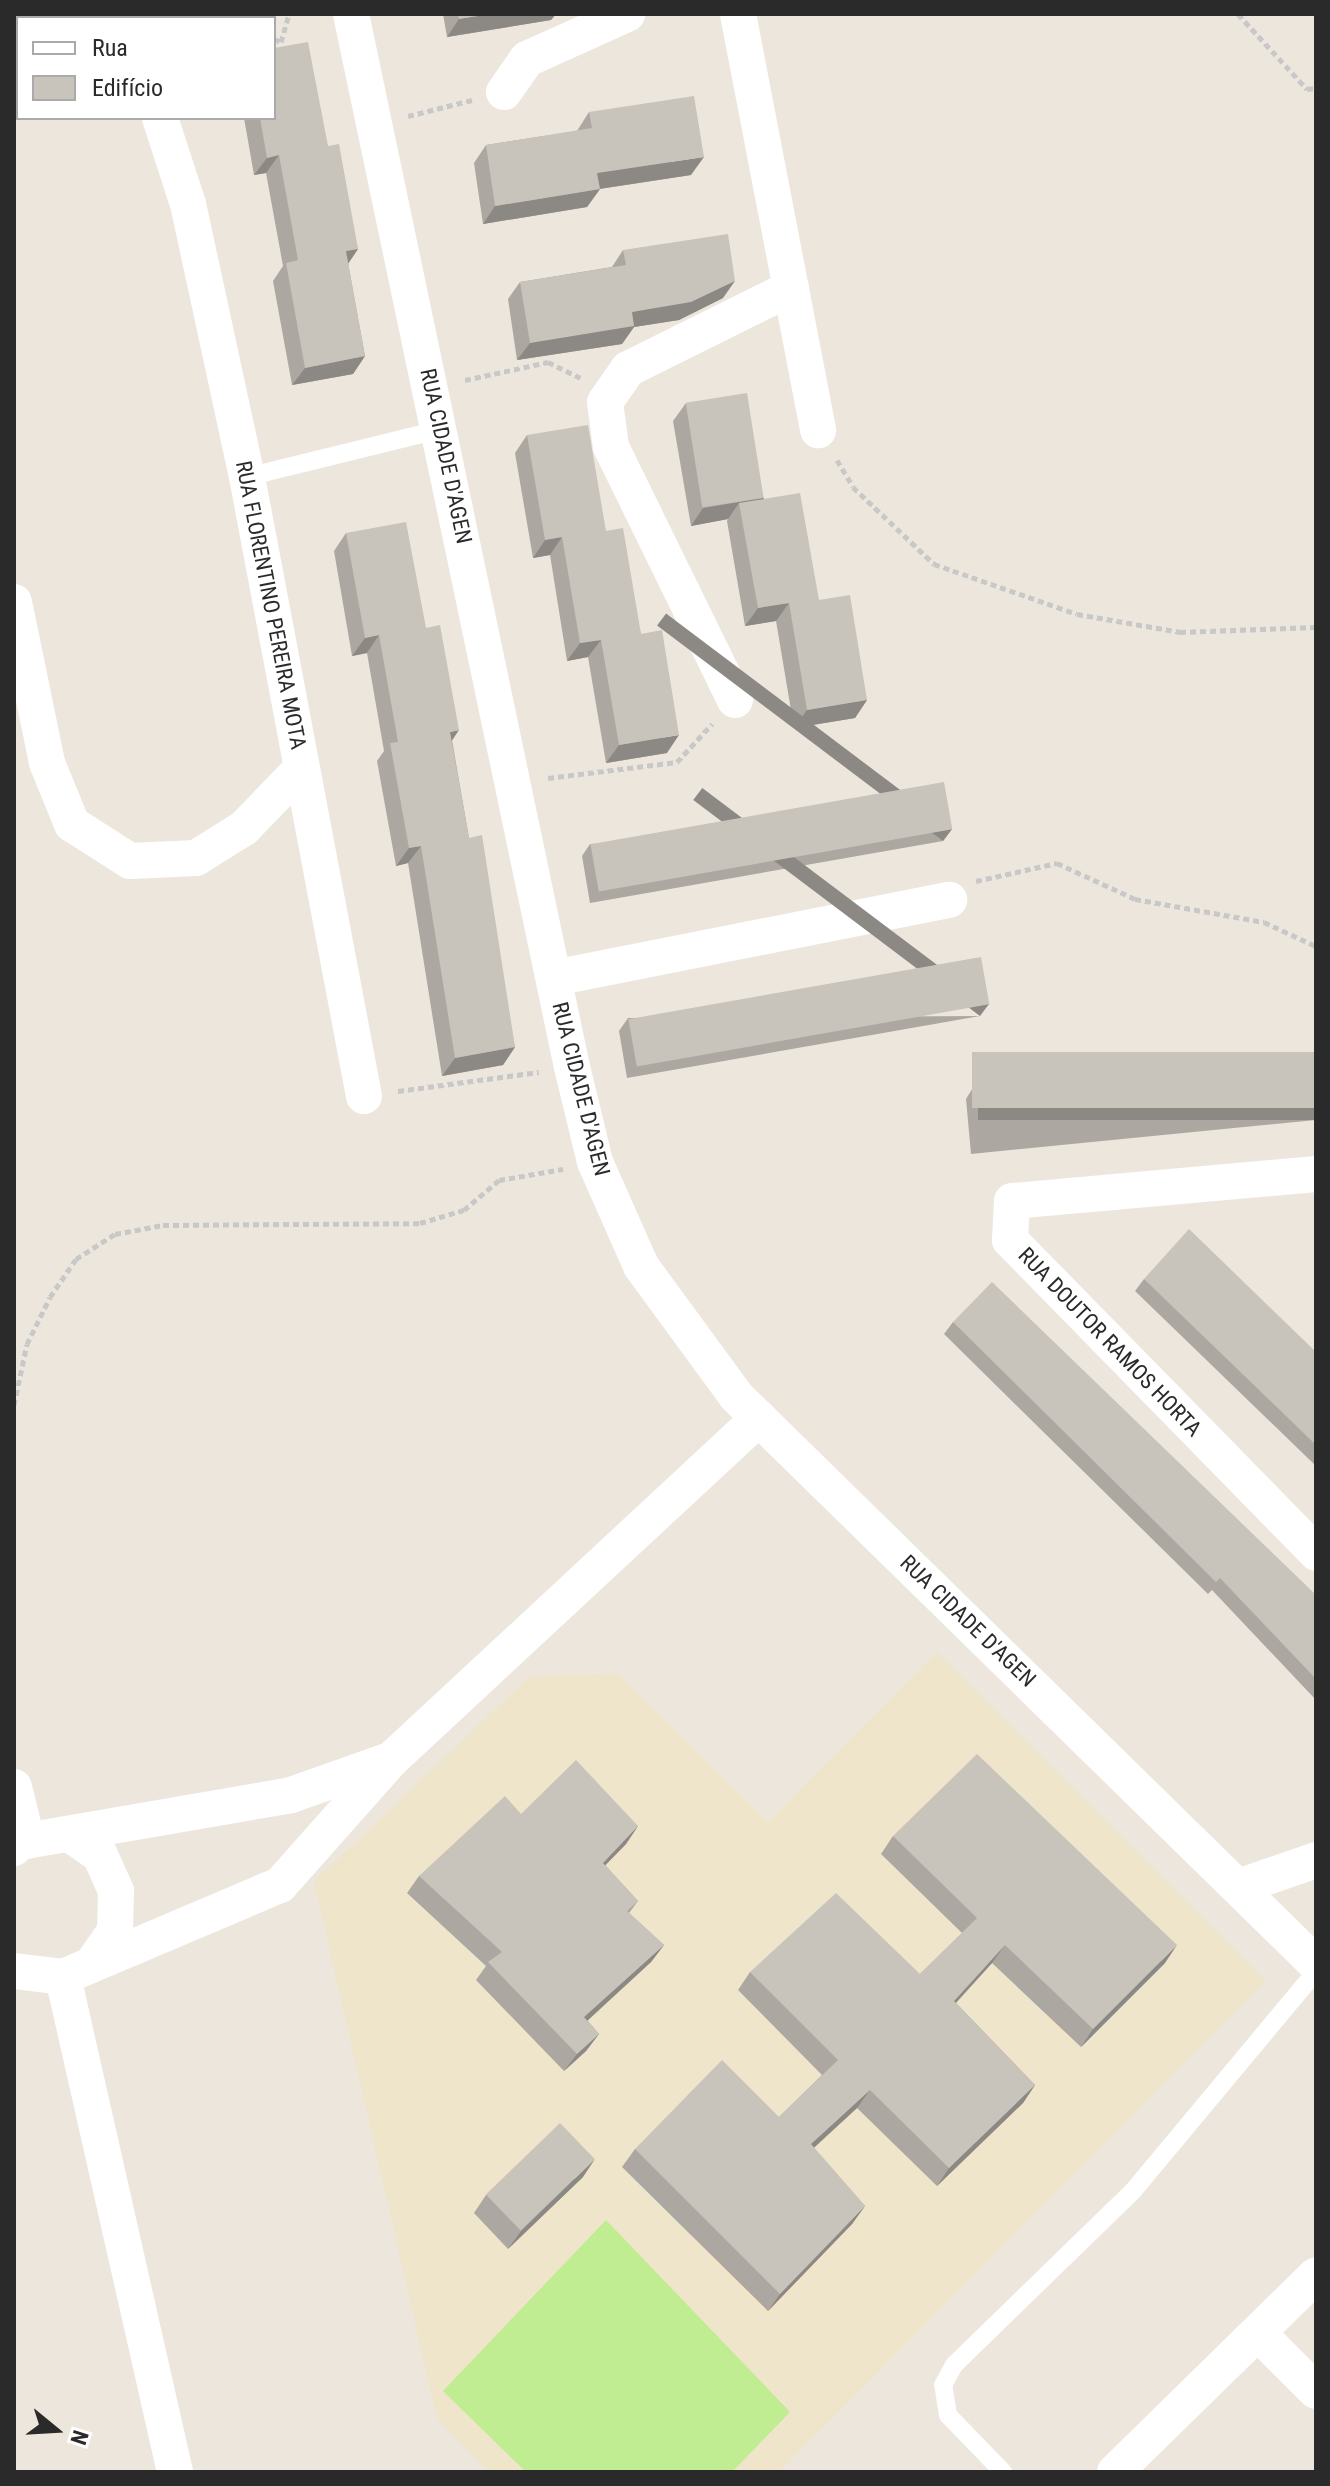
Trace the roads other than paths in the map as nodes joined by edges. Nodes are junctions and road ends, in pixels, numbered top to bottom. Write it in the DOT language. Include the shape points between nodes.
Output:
graph roads {
  1 [pos="351,14"];
  2 [pos="376,14"];
  3 [pos="627,14"];
  4 [pos="738,14"];
  5 [pos="358,49"];
  6 [pos="504,92"];
  7 [pos="161,120"];
  8 [pos="791,288"];
  9 [pos="442,429"];
  10 [pos="818,430"];
  11 [pos="247,477"];
  12 [pos="14,602"];
  13 [pos="735,700"];
  14 [pos="302,768"];
  15 [pos="949,900"];
  16 [pos="554,978"];
  17 [pos="364,1096"];
  18 [pos="1316,1174"];
  19 [pos="759,1418"];
  20 [pos="1316,1553"];
  21 [pos="392,1759"];
  22 [pos="14,1787"];
  23 [pos="71,1835"];
  24 [pos="18,1842"];
  25 [pos="1316,1860"];
  26 [pos="1241,1886"];
  27 [pos="1316,1964"];
  28 [pos="43,1969"];
  29 [pos="1316,1971"];
  30 [pos="1316,2275"];
  31 [pos="1258,2333"];
  32 [pos="1316,2391"];
  33 [pos="175,2472"];
  34 [pos="1003,2472"];
  35 [pos="1115,2472"];
  1 -- 5 [label="street, RUA CIDADE D'AGEN"];
  2 -- 5 [label="street"];
  3 -- 6 [label="street" via="527,59"];
  4 -- 8 [label="street"];
  5 -- 9 [label="street, RUA CIDADE D'AGEN"];
  7 -- 11 [label="street, RUA FLORENTINO PEREIRA MOTA" via="188,204"];
  8 -- 10 [label="street"];
  8 -- 13 [label="street" via="628,369 605,402 611,447"];
  9 -- 11 [label="lane"];
  9 -- 16 [label="street, RUA CIDADE D'AGEN"];
  11 -- 14 [label="street, RUA FLORENTINO PEREIRA MOTA"];
  12 -- 14 [label="street" via="47,763 72,824 130,861 196,858 244,828"];
  14 -- 17 [label="street, RUA FLORENTINO PEREIRA MOTA"];
  15 -- 16 [label="street"];
  16 -- 19 [label="street, RUA CIDADE D'AGEN" via="595,1162 641,1266"];
  18 -- 20 [label="street, RUA DOUTOR RAMOS HORTA" via="1012,1201 1010,1240"];
  19 -- 21 [label="street"];
  19 -- 26 [label="street, RUA CIDADE D'AGEN"];
  21 -- 23 [label="street" via="291,1795"];
  21 -- 28 [label="street" via="280,1885"];
  22 -- 24 [label="street"];
  23 -- 24 [label="street"];
  23 -- 28 [label="street" via="100,1855 116,1891 115,1931"];
  25 -- 26 [label="street"];
  26 -- 27 [label="street, RUA CIDADE D'AGEN"];
  28 -- 33 [label="street"];
  29 -- 34 [label="lane" via="1133,2191 954,2365 943,2385 948,2415"];
  30 -- 31 [label="street"];
  31 -- 32 [label="street"];
  31 -- 35 [label="street"];
}
